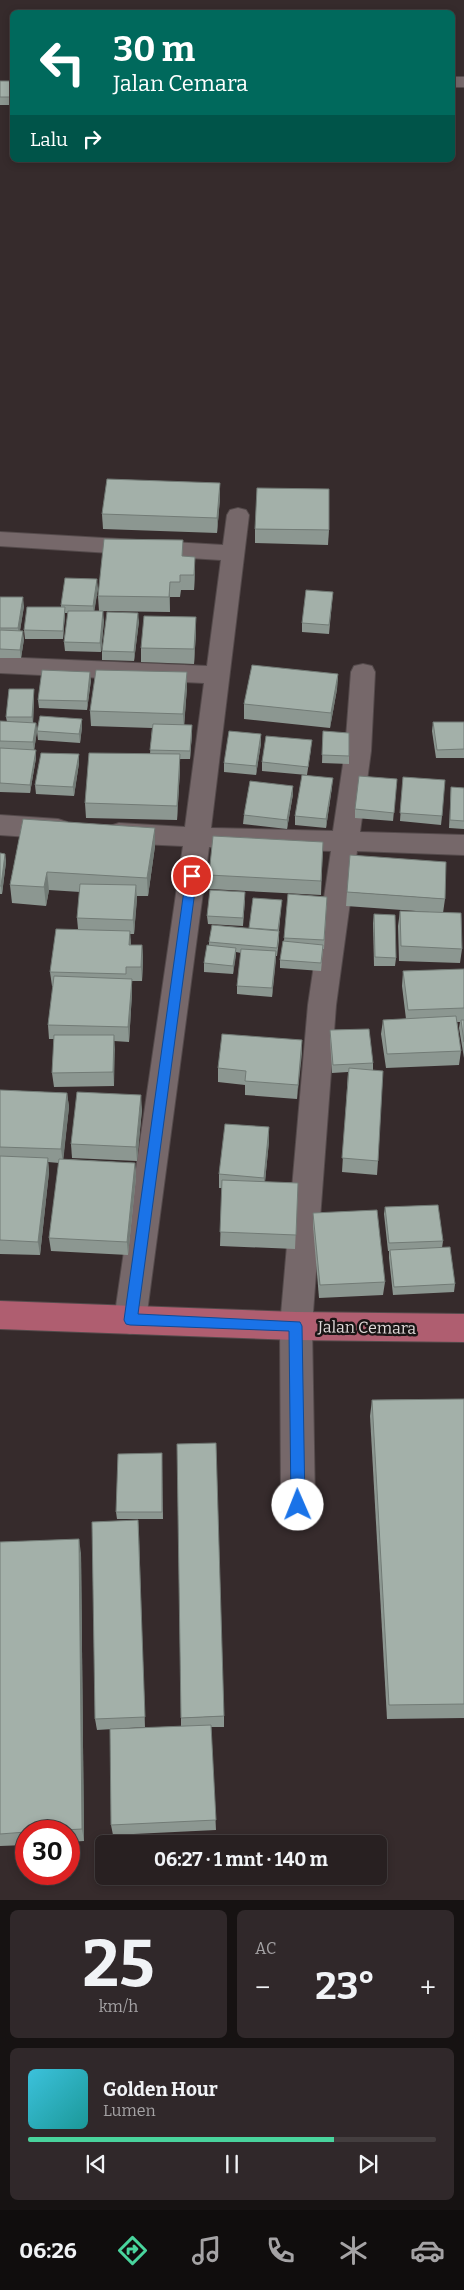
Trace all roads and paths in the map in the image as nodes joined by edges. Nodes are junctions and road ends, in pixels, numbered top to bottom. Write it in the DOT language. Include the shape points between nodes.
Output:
graph roads {
  1 [pos="238,515"];
  2 [pos="0,539"];
  3 [pos="234,553"];
  4 [pos="0,665"];
  5 [pos="363,672"];
  6 [pos="216,676"];
  7 [pos="0,825"];
  8 [pos="197,837"];
  9 [pos="344,841"];
  10 [pos="464,845"];
  11 [pos="0,1315"];
  12 [pos="130,1320"];
  13 [pos="296,1326"];
  14 [pos="464,1328"];
  15 [pos="298,1505"];
  1 -- 3 [label="street"];
  2 -- 3 [label="street"];
  3 -- 6 [label="street"];
  4 -- 6 [label="street"];
  5 -- 9 [label="street" via="358,751"];
  6 -- 8 [label="street"];
  7 -- 8 [label="street"];
  8 -- 9 [label="street"];
  8 -- 12 [label="street"];
  9 -- 10 [label="street"];
  9 -- 13 [label="street" via="322,1005"];
  11 -- 12 [label="main road, Jalan Cemara"];
  12 -- 13 [label="main road, Jalan Cemara"];
  13 -- 14 [label="main road, Jalan Cemara"];
  13 -- 15 [label="street"];
}
